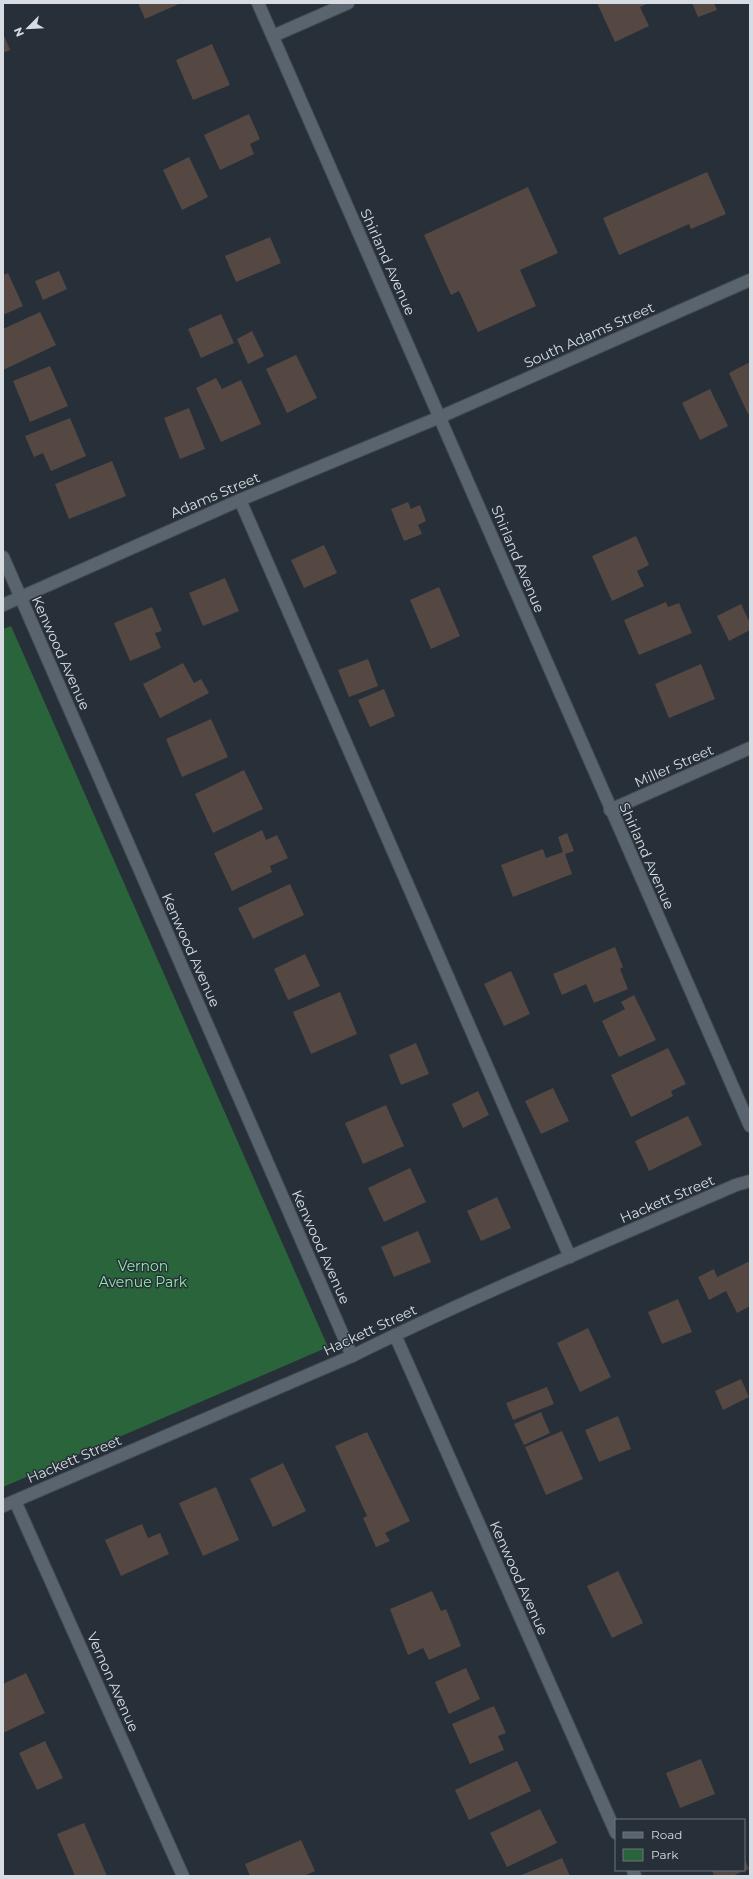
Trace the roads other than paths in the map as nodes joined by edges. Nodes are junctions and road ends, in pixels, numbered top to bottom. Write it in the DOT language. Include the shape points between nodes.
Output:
graph roads {
  1 [pos="258,3"];
  2 [pos="348,3"];
  3 [pos="273,36"];
  4 [pos="750,280"];
  5 [pos="440,417"];
  6 [pos="240,500"];
  7 [pos="3,557"];
  8 [pos="21,597"];
  9 [pos="3,605"];
  10 [pos="750,748"];
  11 [pos="610,810"];
  12 [pos="750,1126"];
  13 [pos="750,1181"];
  14 [pos="570,1257"];
  15 [pos="395,1335"];
  16 [pos="352,1356"];
  17 [pos="16,1501"];
  18 [pos="3,1506"];
  19 [pos="615,1830"];
  20 [pos="183,1876"];
  1 -- 3 [label="street, Shirland Avenue"];
  2 -- 3 [label="street"];
  3 -- 5 [label="street, Shirland Avenue"];
  4 -- 5 [label="street, South Adams Street"];
  5 -- 6 [label="street, Adams Street"];
  5 -- 11 [label="street, Shirland Avenue"];
  6 -- 8 [label="street, Adams Street"];
  6 -- 14 [label="street"];
  7 -- 8 [label="street, Kenwood Avenue"];
  8 -- 9 [label="street, Adams Street"];
  8 -- 16 [label="street, Kenwood Avenue"];
  10 -- 11 [label="street, Miller Street"];
  11 -- 12 [label="street, Shirland Avenue"];
  13 -- 14 [label="street, Hackett Street"];
  14 -- 15 [label="street, Hackett Street"];
  15 -- 16 [label="street, Hackett Street"];
  15 -- 19 [label="street, Kenwood Avenue"];
  16 -- 17 [label="street, Hackett Street"];
  17 -- 18 [label="street, Hackett Street"];
  17 -- 20 [label="street, Vernon Avenue"];
}
